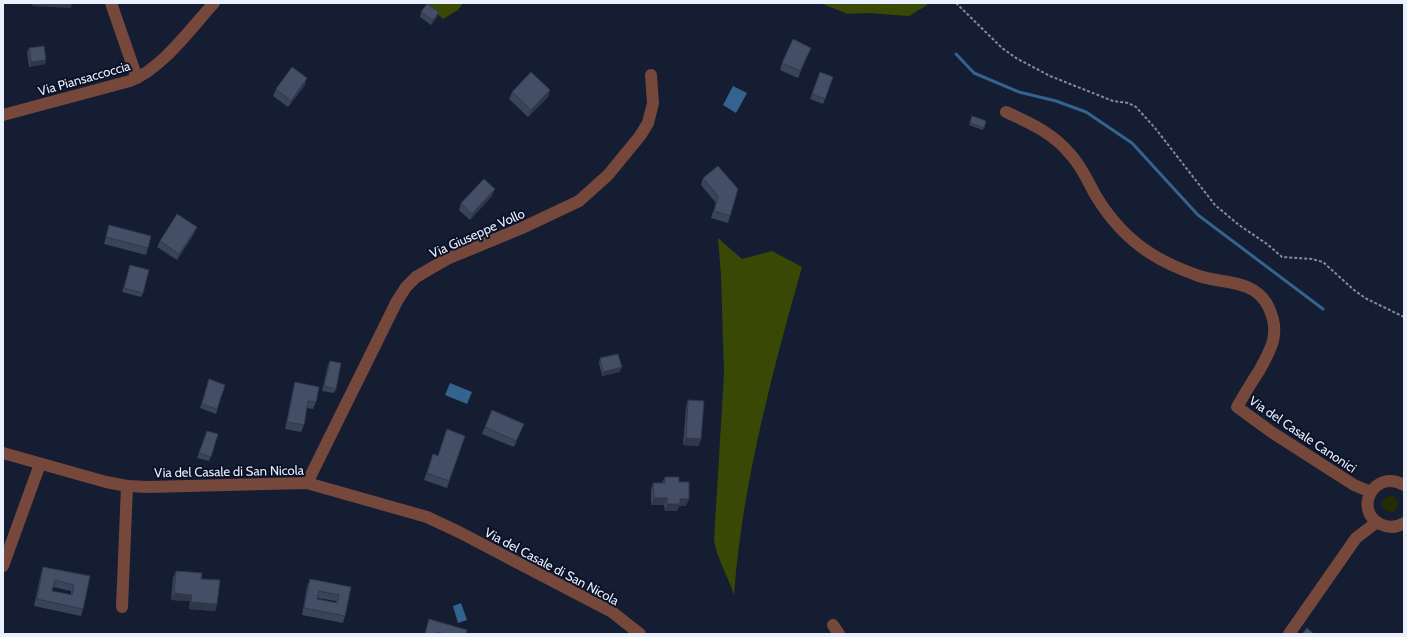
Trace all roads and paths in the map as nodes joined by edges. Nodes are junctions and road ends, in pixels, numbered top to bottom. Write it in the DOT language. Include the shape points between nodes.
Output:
graph roads {
  1 [pos="111,3"];
  2 [pos="214,3"];
  3 [pos="956,3"];
  4 [pos="651,75"];
  5 [pos="137,78"];
  6 [pos="1006,112"];
  7 [pos="3,115"];
  8 [pos="1404,317"];
  9 [pos="3,453"];
  10 [pos="40,464"];
  11 [pos="307,483"];
  12 [pos="1404,484"];
  13 [pos="127,486"];
  14 [pos="1370,492"];
  15 [pos="1377,522"];
  16 [pos="1404,523"];
  17 [pos="3,566"];
  18 [pos="122,607"];
  19 [pos="640,634"];
  20 [pos="1289,634"];
  1 -- 5 [label="street"];
  2 -- 5 [label="street, Via Piansaccoccia" via="153,68"];
  3 -- 8 [label="path" via="1002,48 1016,58 1050,76 1113,101 1136,107 1215,205 1282,257 1323,262 1359,294"];
  4 -- 11 [label="street, Via Giuseppe Vollo" via="653,103 646,128 608,175 579,201 448,259 416,277 406,287"];
  5 -- 7 [label="street, Via Piansaccoccia"];
  6 -- 14 [label="street, Via del Casale Canonici" via="1046,132 1067,150 1111,218 1126,235 1148,252 1168,264 1199,276 1244,285 1263,298 1273,318 1274,340 1270,352 1237,408 1354,485"];
  9 -- 10 [label="street, Via del Casale di San Nicola"];
  10 -- 13 [label="street, Via del Casale di San Nicola"];
  10 -- 17 [label="street"];
  11 -- 13 [label="street, Via del Casale di San Nicola"];
  11 -- 19 [label="street, Via del Casale di San Nicola" via="427,517 612,612"];
  12 -- 14 [label="street" via="1390,480 1382,482"];
  13 -- 18 [label="street"];
  14 -- 15 [label="street" via="1368,505 1372,518"];
  15 -- 16 [label="street" via="1392,527"];
  15 -- 20 [label="street" via="1356,538"];
}
